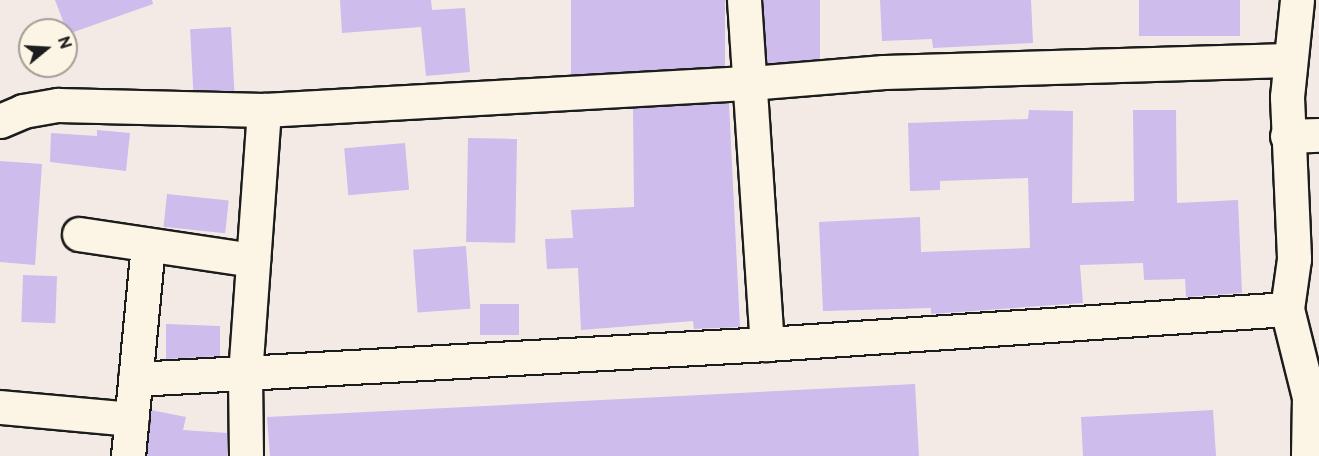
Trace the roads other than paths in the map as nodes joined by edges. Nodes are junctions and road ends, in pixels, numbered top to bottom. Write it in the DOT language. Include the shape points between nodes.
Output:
graph roads {
  1 [pos="744,0"];
  2 [pos="1304,15"];
  3 [pos="1289,60"];
  4 [pos="750,83"];
  5 [pos="264,110"];
  6 [pos="0,121"];
  7 [pos="1303,135"];
  8 [pos="79,234"];
  9 [pos="148,244"];
  10 [pos="1306,259"];
  11 [pos="253,261"];
  12 [pos="1287,309"];
  13 [pos="767,344"];
  14 [pos="245,375"];
  15 [pos="135,379"];
  16 [pos="1314,397"];
  17 [pos="0,407"];
  18 [pos="131,419"];
  19 [pos="128,456"];
  20 [pos="246,456"];
  21 [pos="1308,456"];
  1 -- 4 [label="street"];
  2 -- 3 [label="street"];
  3 -- 4 [label="street" via="884,72"];
  3 -- 7 [label="street"];
  4 -- 5 [label="street"];
  4 -- 13 [label="street"];
  5 -- 6 [label="street" via="58,105 23,111"];
  5 -- 11 [label="street"];
  7 -- 10 [label="street"];
  8 -- 9 [label="street"];
  9 -- 11 [label="street"];
  9 -- 15 [label="street"];
  10 -- 12 [label="street"];
  11 -- 14 [label="street"];
  12 -- 13 [label="street"];
  12 -- 16 [label="street"];
  13 -- 14 [label="street"];
  14 -- 15 [label="street"];
  14 -- 20 [label="street"];
  15 -- 18 [label="street"];
  16 -- 21 [label="street"];
  17 -- 18 [label="street"];
  18 -- 19 [label="street"];
}
